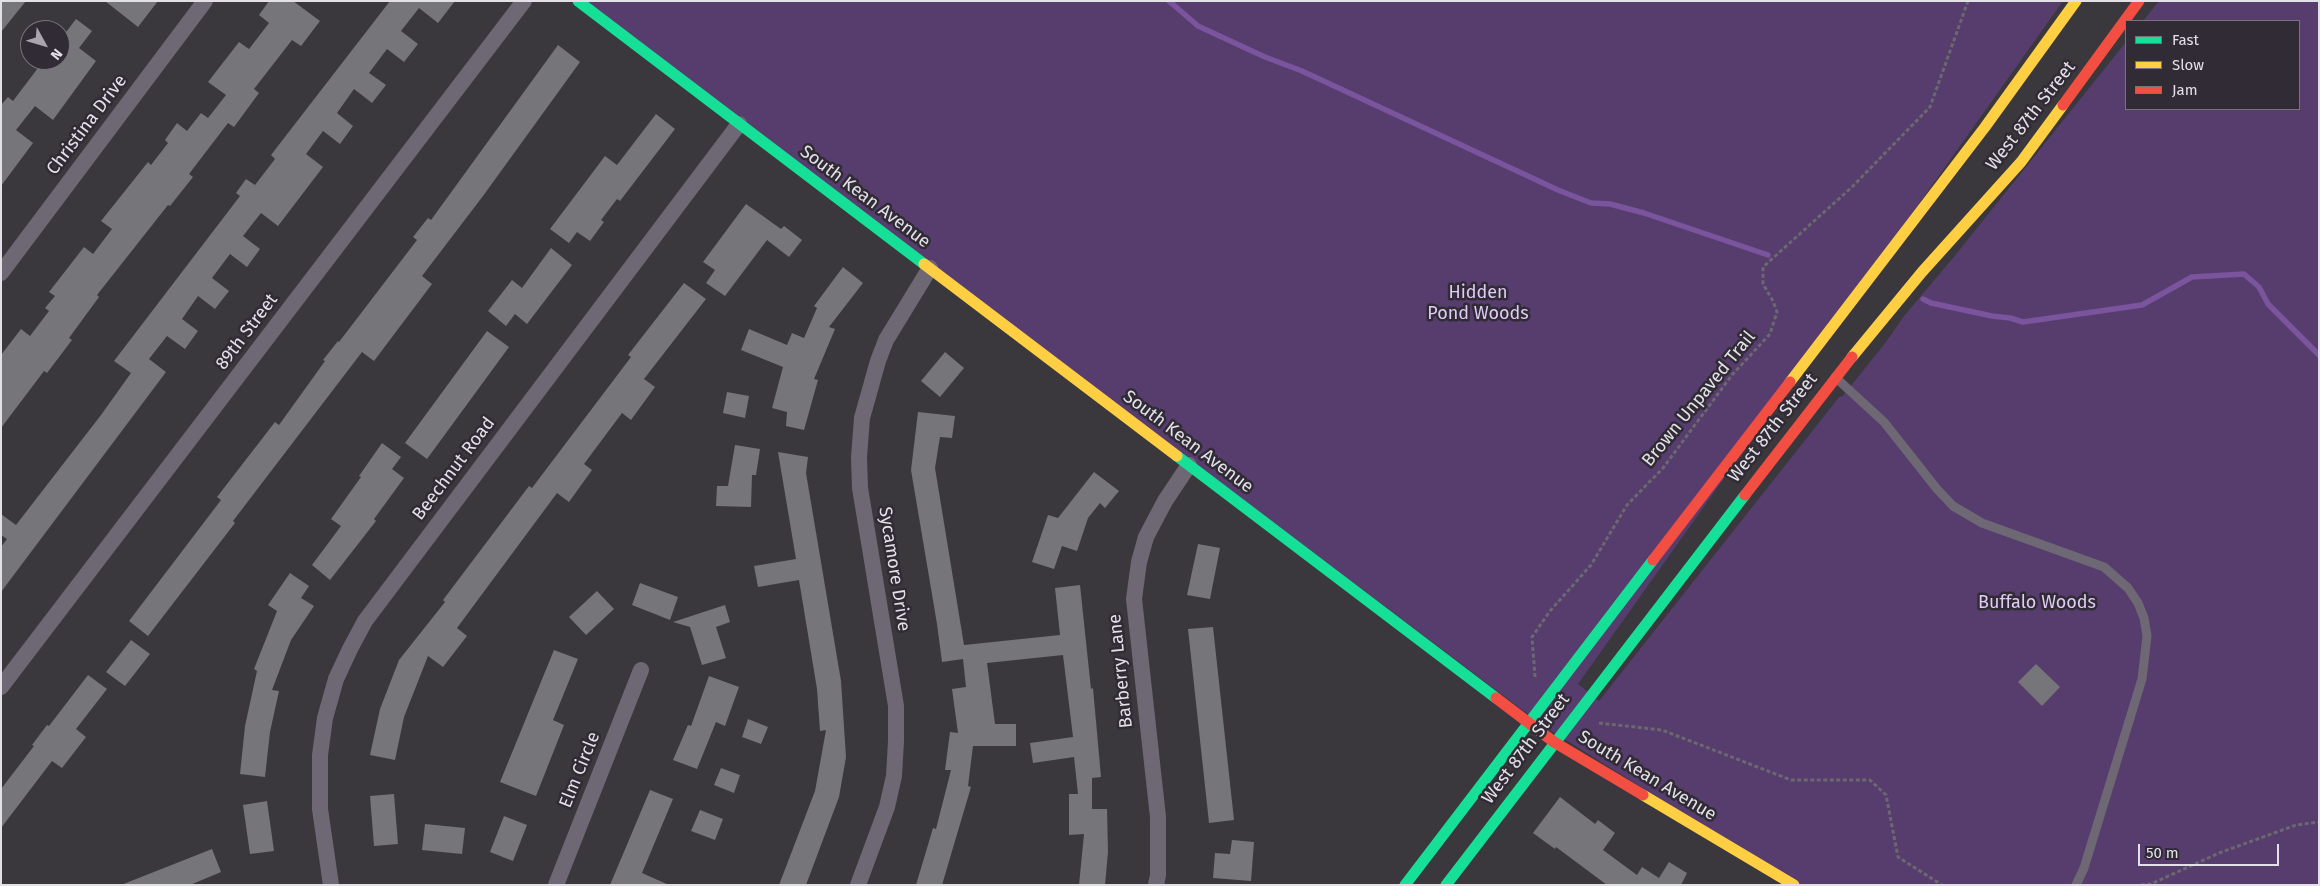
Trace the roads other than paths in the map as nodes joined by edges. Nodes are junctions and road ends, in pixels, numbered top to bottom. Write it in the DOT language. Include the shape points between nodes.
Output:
graph roads {
  1 [pos="205,1"];
  2 [pos="524,1"];
  3 [pos="578,1"];
  4 [pos="2076,1"];
  5 [pos="2139,1"];
  6 [pos="2125,20"];
  7 [pos="2125,20"];
  8 [pos="739,124"];
  9 [pos="930,268"];
  10 [pos="1,273"];
  11 [pos="1834,377"];
  12 [pos="1189,465"];
  13 [pos="641,670"];
  14 [pos="1,687"];
  15 [pos="1528,722"];
  16 [pos="1554,742"];
  17 [pos="331,885"];
  18 [pos="556,885"];
  19 [pos="858,885"];
  20 [pos="1156,885"];
  21 [pos="1405,885"];
  22 [pos="1446,885"];
  23 [pos="1794,885"];
  24 [pos="2076,885"];
  1 -- 10 [label="street, Christina Drive"];
  2 -- 14 [label="street, 89th Street"];
  3 -- 8 [label="main road, South Kean Avenue"];
  4 -- 15 [label="main road, West 87th Street" via="1985,127"];
  5 -- 7 [label="main road, West 87th Street"];
  6 -- 11 [label="main road, West 87th Street" via="2021,162 1922,272"];
  8 -- 9 [label="main road, South Kean Avenue"];
  8 -- 17 [label="street, Beechnut Road" via="365,621 336,679 325,718 320,755 320,809"];
  9 -- 12 [label="main road, South Kean Avenue"];
  9 -- 19 [label="street, Sycamore Drive" via="886,340 862,418 860,488 896,706 896,741 894,776 887,807"];
  11 -- 16 [label="main road, West 87th Street"];
  11 -- 24 [label="lane" via="1884,422 1953,506 1982,523 2104,567 2128,588 2138,603 2146,636 2142,679 2087,859"];
  12 -- 15 [label="main road, South Kean Avenue"];
  12 -- 20 [label="street, Barberry Lane" via="1146,537 1134,599 1158,817"];
  13 -- 18 [label="street, Elm Circle"];
  15 -- 16 [label="main road, South Kean Avenue"];
  15 -- 21 [label="main road, West 87th Street"];
  16 -- 22 [label="main road, West 87th Street"];
  16 -- 23 [label="main road, South Kean Avenue"];
}
